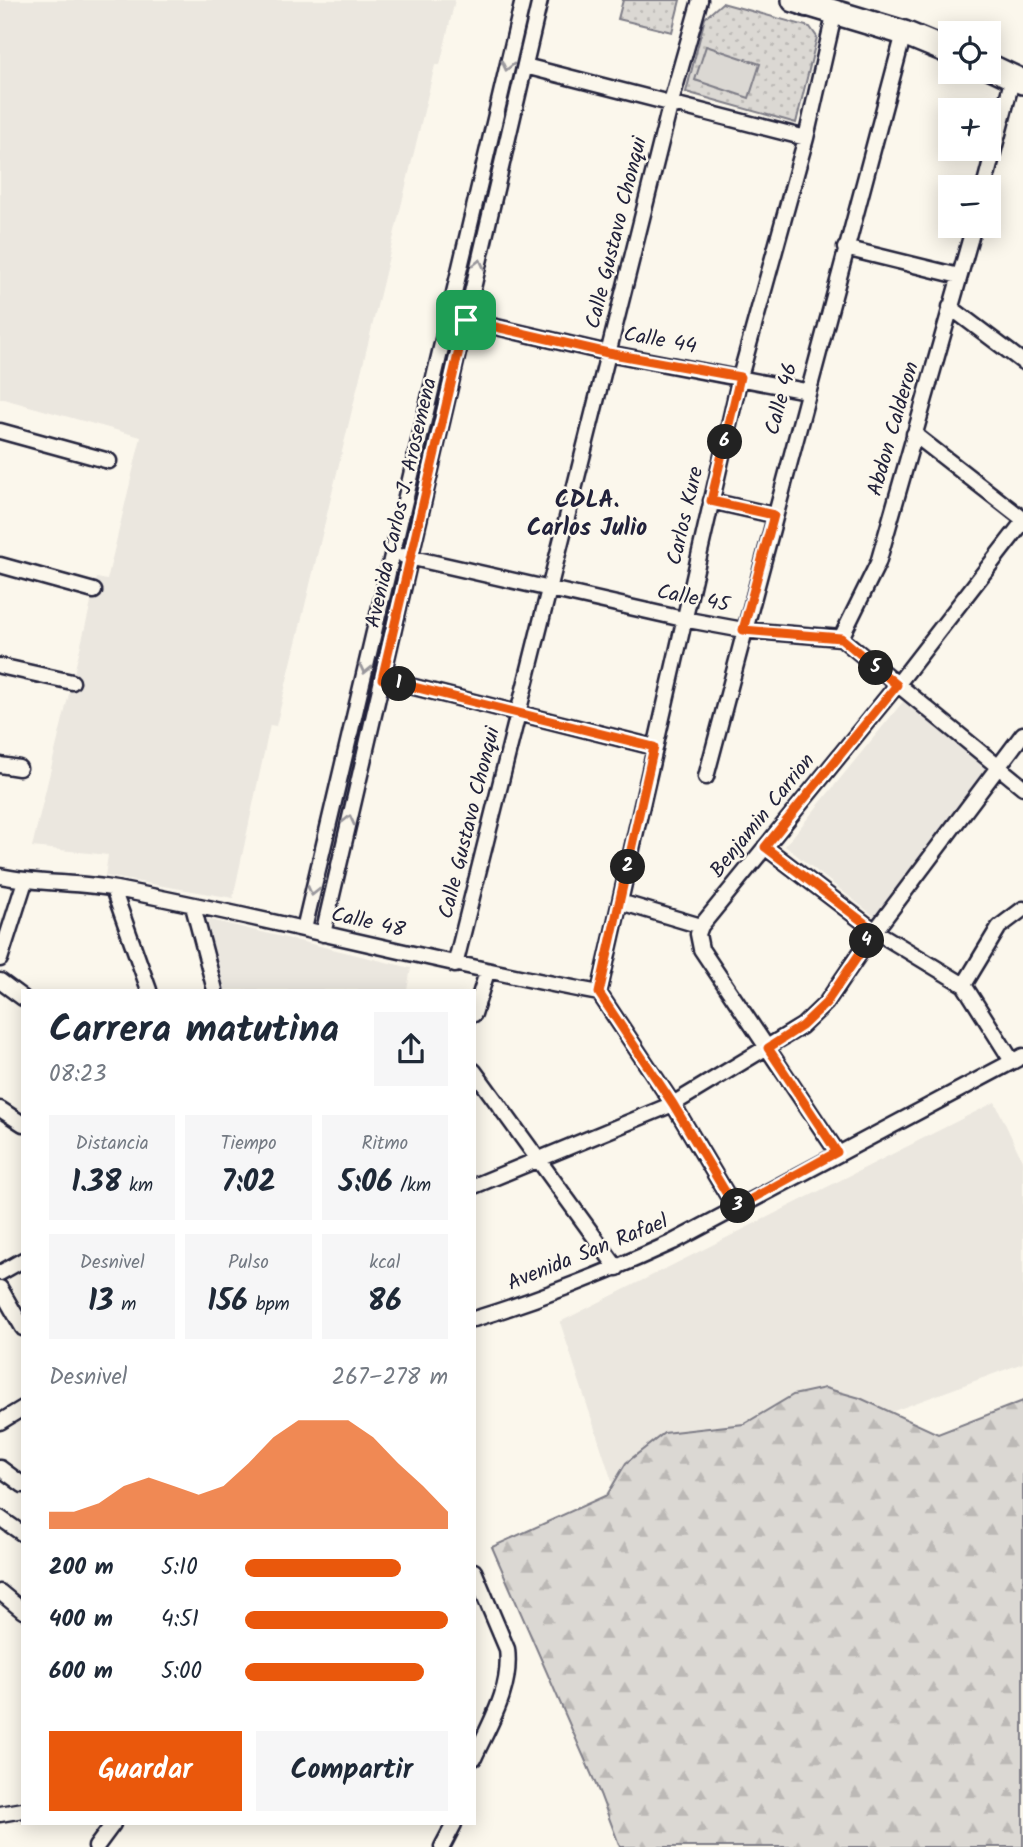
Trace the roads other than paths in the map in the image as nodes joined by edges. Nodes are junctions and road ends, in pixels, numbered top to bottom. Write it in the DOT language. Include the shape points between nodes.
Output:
graph roads {
  1 [pos="523,0"];
  2 [pos="540,0"];
  3 [pos="700,0"];
  4 [pos="802,1"];
  5 [pos="835,12"];
  6 [pos="904,33"];
  7 [pos="938,46"];
  8 [pos="525,66"];
  9 [pos="1001,71"];
  10 [pos="1018,79"];
  11 [pos="671,102"];
  12 [pos="806,138"];
  13 [pos="989,175"];
  14 [pos="970,238"];
  15 [pos="845,248"];
  16 [pos="959,276"];
  17 [pos="950,307"];
  18 [pos="466,320"];
  19 [pos="608,353"];
  20 [pos="1023,362"];
  21 [pos="740,377"];
  22 [pos="806,391"];
  23 [pos="0,431"];
  24 [pos="914,434"];
  25 [pos="109,461"];
  26 [pos="711,501"];
  27 [pos="774,515"];
  28 [pos="1023,521"];
  29 [pos="393,553"];
  30 [pos="410,558"];
  31 [pos="0,565"];
  32 [pos="551,590"];
  33 [pos="94,591"];
  34 [pos="683,620"];
  35 [pos="743,630"];
  36 [pos="841,638"];
  37 [pos="0,666"];
  38 [pos="382,679"];
  39 [pos="72,682"];
  40 [pos="897,685"];
  41 [pos="519,714"];
  42 [pos="1023,734"];
  43 [pos="654,747"];
  44 [pos="0,765"];
  45 [pos="19,768"];
  46 [pos="998,768"];
  47 [pos="706,778"];
  48 [pos="1023,787"];
  49 [pos="765,847"];
  50 [pos="0,876"];
  51 [pos="25,881"];
  52 [pos="113,889"];
  53 [pos="620,902"];
  54 [pos="192,906"];
  55 [pos="1023,909"];
  56 [pos="701,926"];
  57 [pos="304,929"];
  58 [pos="875,931"];
  59 [pos="323,934"];
  60 [pos="0,958"];
  61 [pos="456,965"];
  62 [pos="487,972"];
  63 [pos="0,981"];
  64 [pos="964,985"];
  65 [pos="149,989"];
  66 [pos="215,989"];
  67 [pos="599,993"];
  68 [pos="21,997"];
  69 [pos="476,1008"];
  70 [pos="768,1048"];
  71 [pos="1019,1056"];
  72 [pos="476,1074"];
  73 [pos="673,1104"];
  74 [pos="0,1109"];
  75 [pos="21,1123"];
  76 [pos="837,1152"];
  77 [pos="538,1157"];
  78 [pos="476,1185"];
  79 [pos="735,1208"];
  80 [pos="21,1261"];
  81 [pos="617,1268"];
  82 [pos="0,1272"];
  83 [pos="0,1288"];
  84 [pos="476,1318"];
  85 [pos="21,1325"];
  86 [pos="21,1409"];
  87 [pos="0,1422"];
  88 [pos="0,1468"];
  89 [pos="21,1484"];
  90 [pos="0,1518"];
  91 [pos="21,1533"];
  92 [pos="476,1577"];
  93 [pos="0,1592"];
  94 [pos="21,1609"];
  95 [pos="476,1754"];
  96 [pos="21,1810"];
  97 [pos="0,1814"];
  98 [pos="112,1825"];
  99 [pos="454,1825"];
  100 [pos="450,1844"];
  101 [pos="96,1847"];
  1 -- 29 [label="street, Avenida Carlos J. Arosemena, one-way"];
  2 -- 8 [label="street, Avenida Carlos J. Arosemena"];
  3 -- 11 [label="street, Calle Gustavo Chonqui"];
  4 -- 5 [label="main road"];
  5 -- 6 [label="main road"];
  5 -- 12 [label="street, Carlos Kure"];
  6 -- 7 [label="main road"];
  6 -- 15 [label="street, Calle 46"];
  8 -- 11 [label="street"];
  18 -- 8 [label="street, Avenida Carlos J. Arosemena, one-way"];
  9 -- 10 [label="main road"];
  10 -- 13 [label="street"];
  11 -- 12 [label="street"];
  11 -- 19 [label="street, Calle Gustavo Chonqui"];
  12 -- 21 [label="street, Carlos Kure"];
  14 -- 16 [label="street, Abdon Calderon"];
  15 -- 16 [label="street"];
  15 -- 22 [label="street, Calle 46"];
  16 -- 17 [label="street, Abdon Calderon"];
  17 -- 20 [label="street"];
  17 -- 24 [label="street, Abdon Calderon"];
  18 -- 19 [label="street, Calle 44"];
  18 -- 30 [label="street, Avenida Carlos J. Arosemena"];
  19 -- 21 [label="street, Calle 44"];
  19 -- 32 [label="street, Calle Gustavo Chonqui"];
  21 -- 22 [label="street, Calle 44"];
  21 -- 26 [label="street, Carlos Kure"];
  22 -- 27 [label="street, Calle 46"];
  23 -- 25 [label="street"];
  24 -- 28 [label="street"];
  24 -- 36 [label="street, Abdon Calderon" via="878,563"];
  26 -- 27 [label="street"];
  26 -- 34 [label="street, Carlos Kure"];
  27 -- 35 [label="street, Calle 46"];
  28 -- 40 [label="street, Benjamin Carrion"];
  29 -- 30 [label="street, Calle 45"];
  29 -- 57 [label="street, Avenida Carlos J. Arosemena, one-way"];
  30 -- 32 [label="street, Calle 45"];
  30 -- 38 [label="street, Avenida Carlos J. Arosemena"];
  31 -- 33 [label="street"];
  32 -- 34 [label="street, Calle 45"];
  32 -- 41 [label="street, Calle Gustavo Chonqui"];
  34 -- 35 [label="street, Calle 45"];
  34 -- 43 [label="street, Carlos Kure"];
  35 -- 36 [label="street, Calle 45"];
  35 -- 47 [label="street, Calle 46"];
  36 -- 40 [label="street"];
  37 -- 39 [label="street"];
  38 -- 41 [label="street"];
  59 -- 38 [label="street, Avenida Carlos J. Arosemena, one-way"];
  40 -- 46 [label="street"];
  40 -- 49 [label="street, Benjamin Carrion"];
  41 -- 43 [label="street"];
  41 -- 61 [label="street, Calle Gustavo Chonqui"];
  42 -- 46 [label="street"];
  43 -- 53 [label="street, Carlos Kure"];
  44 -- 45 [label="street"];
  46 -- 48 [label="street"];
  46 -- 58 [label="street"];
  49 -- 56 [label="street, Benjamin Carrion"];
  49 -- 58 [label="street"];
  50 -- 51 [label="street, Calle 48"];
  51 -- 52 [label="street, Calle 48"];
  51 -- 60 [label="street"];
  52 -- 54 [label="street, Calle 48"];
  52 -- 65 [label="street"];
  53 -- 56 [label="street"];
  53 -- 67 [label="street, Carlos Kure"];
  54 -- 57 [label="street, Calle 48"];
  54 -- 66 [label="street"];
  55 -- 64 [label="street" via="999,928"];
  56 -- 70 [label="street" via="701,949"];
  57 -- 59 [label="street, Calle 48"];
  58 -- 64 [label="street"];
  58 -- 70 [label="street" via="826,1003"];
  59 -- 61 [label="street, Calle 48"];
  61 -- 62 [label="street, Calle 48"];
  62 -- 67 [label="street, Calle 48"];
  62 -- 69 [label="street"];
  63 -- 68 [label="street"];
  64 -- 71 [label="street"];
  67 -- 73 [label="street"];
  70 -- 73 [label="street"];
  70 -- 76 [label="street"];
  71 -- 76 [label="street, Avenida San Rafael"];
  72 -- 77 [label="street"];
  73 -- 77 [label="street"];
  73 -- 79 [label="street"];
  74 -- 75 [label="street"];
  76 -- 79 [label="street, Avenida San Rafael"];
  77 -- 78 [label="street"];
  77 -- 81 [label="street"];
  79 -- 81 [label="street, Avenida San Rafael"];
  80 -- 82 [label="street"];
  81 -- 84 [label="street, Avenida San Rafael"];
  83 -- 85 [label="street"];
  86 -- 87 [label="street"];
  88 -- 89 [label="street"];
  90 -- 91 [label="street"];
  92 -- 95 [label="street" via="509,1663 505,1690"];
  93 -- 94 [label="street"];
  96 -- 97 [label="street"];
  98 -- 101 [label="street"];
  99 -- 100 [label="street"];
}
